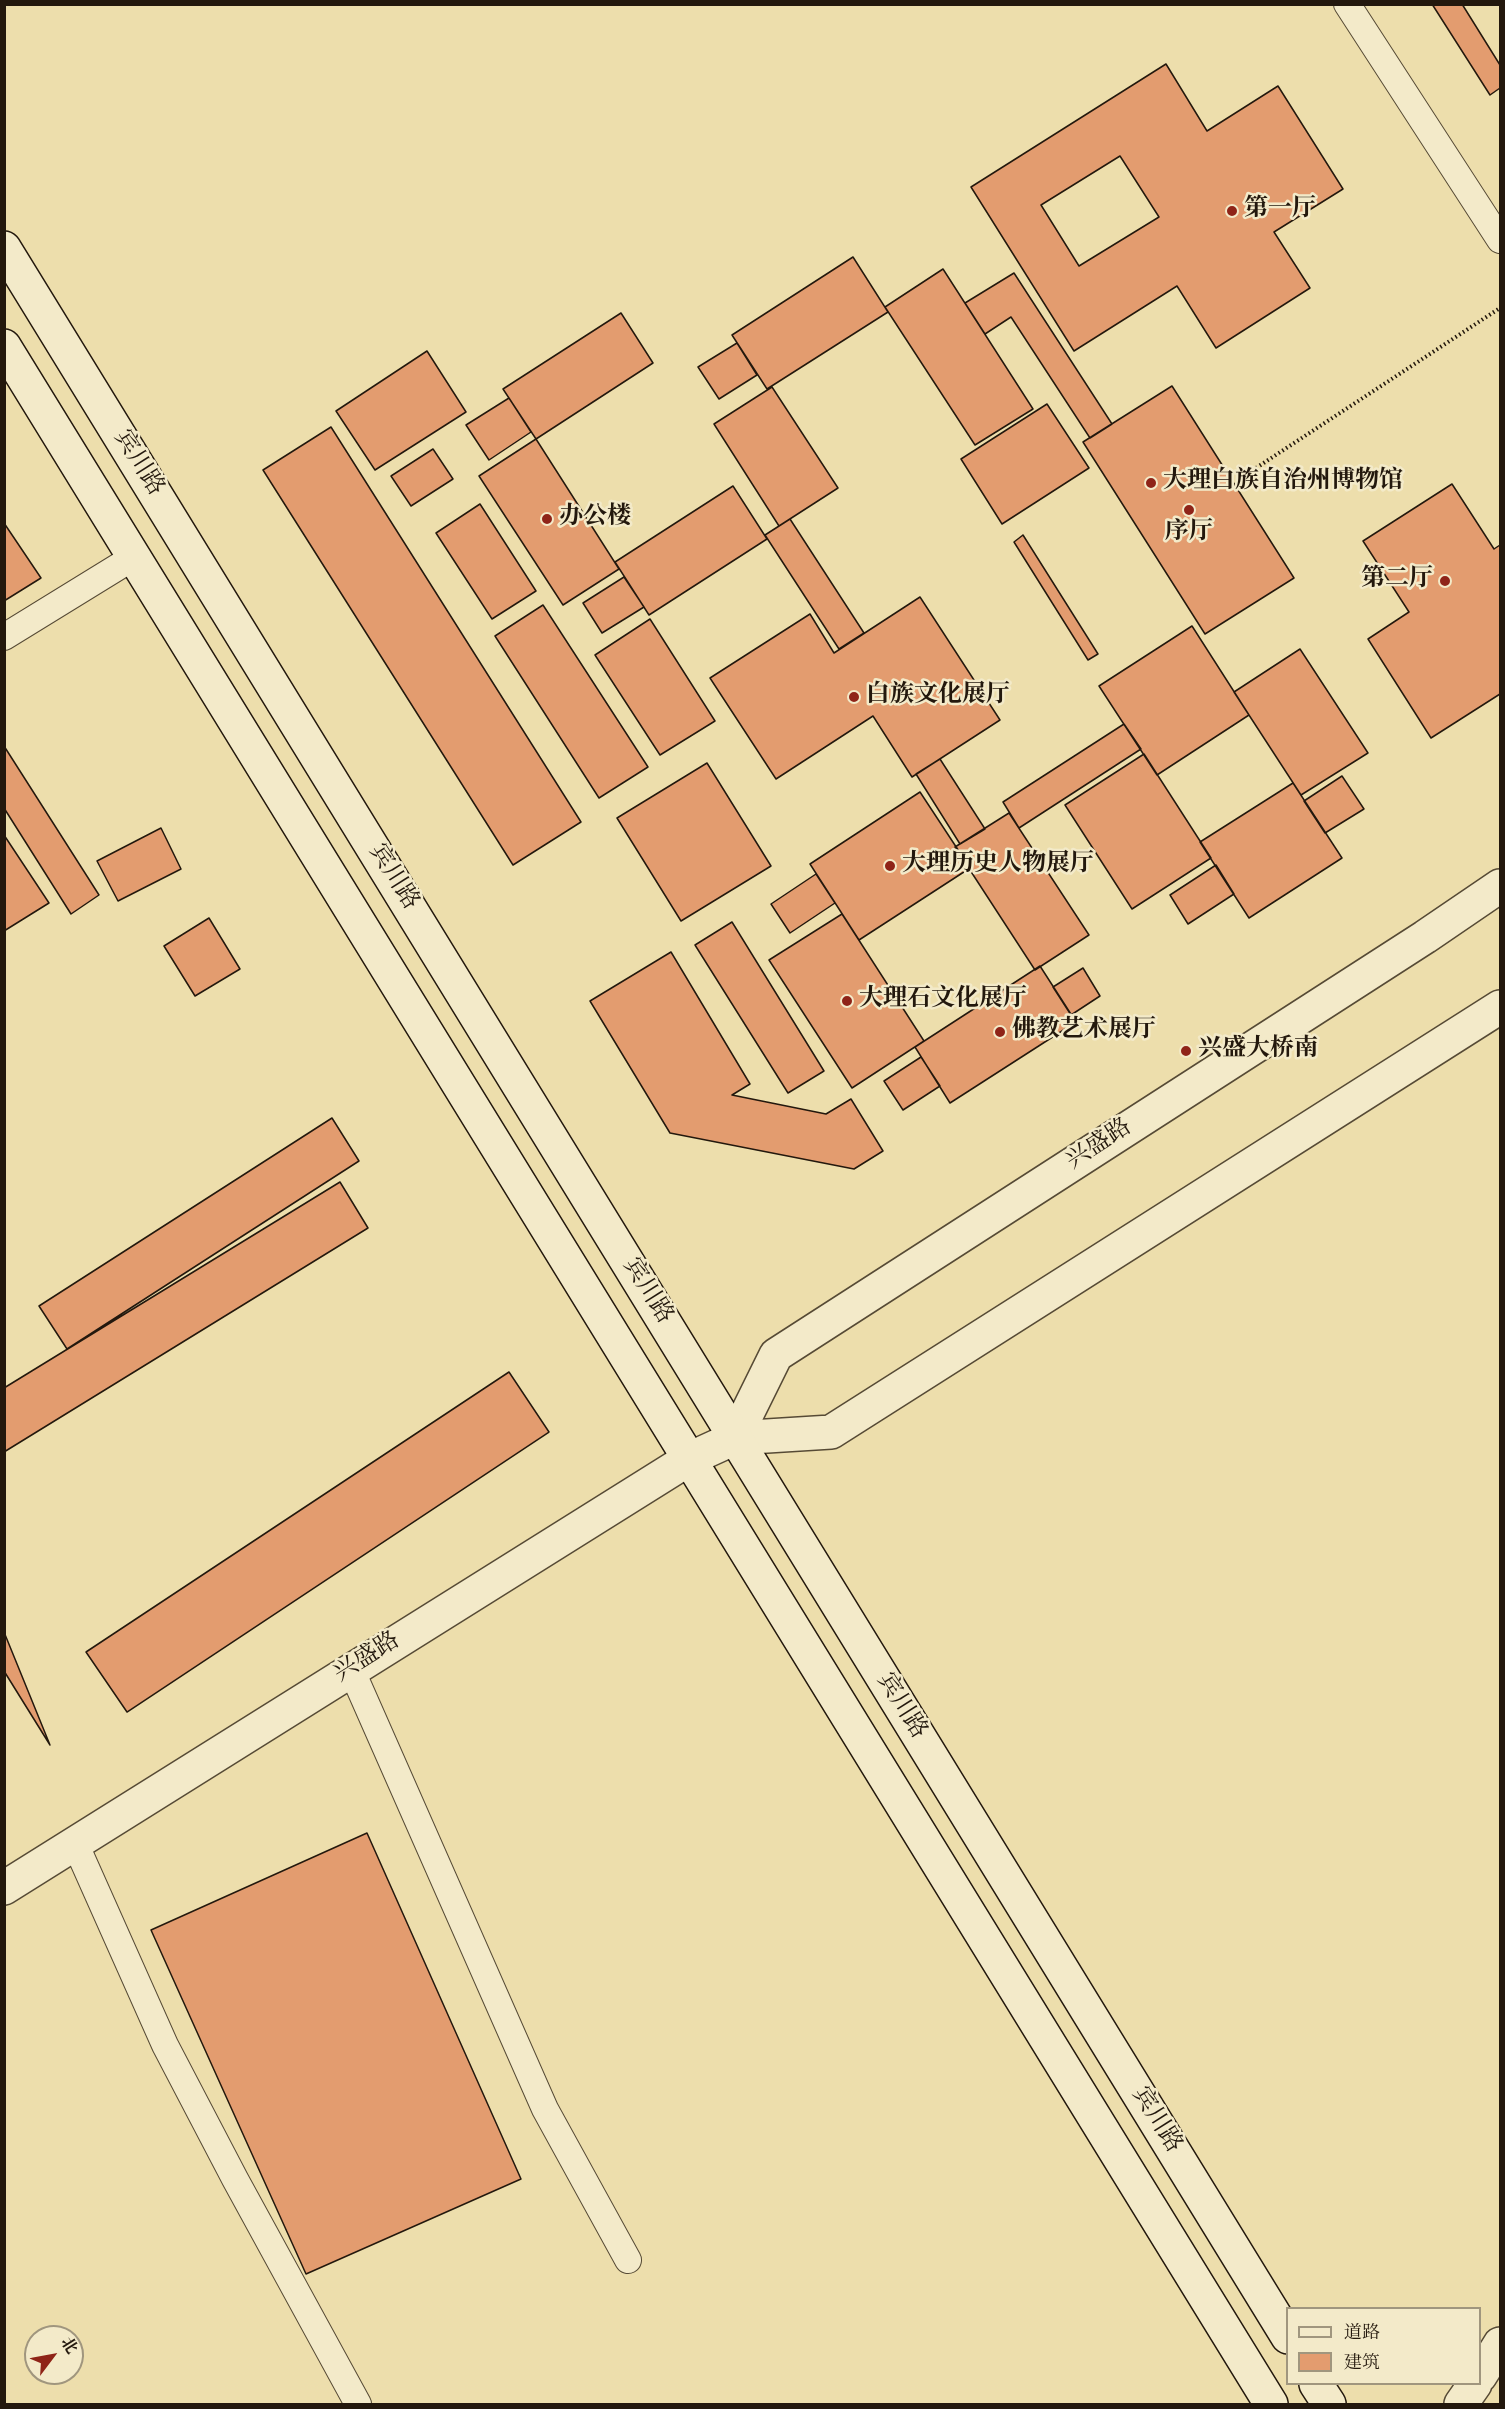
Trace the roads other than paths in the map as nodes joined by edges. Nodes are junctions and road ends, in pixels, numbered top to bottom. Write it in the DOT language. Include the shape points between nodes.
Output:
graph roads {
  1 [pos="1347,4"];
  2 [pos="1500,240"];
  3 [pos="4,248"];
  4 [pos="4,346"];
  5 [pos="134,557"];
  6 [pos="4,637"];
  7 [pos="1500,863"];
  8 [pos="1500,886"];
  9 [pos="1456,917"];
  10 [pos="1500,1007"];
  11 [pos="735,1438"];
  12 [pos="689,1459"];
  13 [pos="351,1669"];
  14 [pos="75,1843"];
  15 [pos="4,1888"];
  16 [pos="628,2260"];
  17 [pos="1286,2335"];
  18 [pos="1500,2344"];
  19 [pos="1481,2373"];
  20 [pos="1317,2385"];
  21 [pos="1474,2385"];
  22 [pos="358,2404"];
  23 [pos="1271,2404"];
  24 [pos="1329,2404"];
  25 [pos="1461,2404"];
  1 -- 2 [label="lane"];
  3 -- 11 [label="main road, 宾川路"];
  4 -- 5 [label="main road, 宾川路"];
  5 -- 6 [label="lane"];
  5 -- 12 [label="main road, 宾川路"];
  7 -- 9 [label="main road"];
  8 -- 9 [label="main road, 兴盛路"];
  9 -- 11 [label="main road, 兴盛路" via="776,1355"];
  10 -- 11 [label="main road, 兴盛路" via="831,1432"];
  11 -- 12 [label="main road, 兴盛路"];
  11 -- 17 [label="main road, 宾川路"];
  12 -- 13 [label="main road, 兴盛路"];
  12 -- 23 [label="main road, 宾川路"];
  13 -- 14 [label="main road, 兴盛路"];
  13 -- 16 [label="lane" via="545,2109"];
  14 -- 15 [label="main road, 兴盛路"];
  14 -- 22 [label="lane" via="165,2045"];
  18 -- 19 [label="main road"];
  20 -- 24 [label="main road"];
  21 -- 25 [label="main road"];
}
